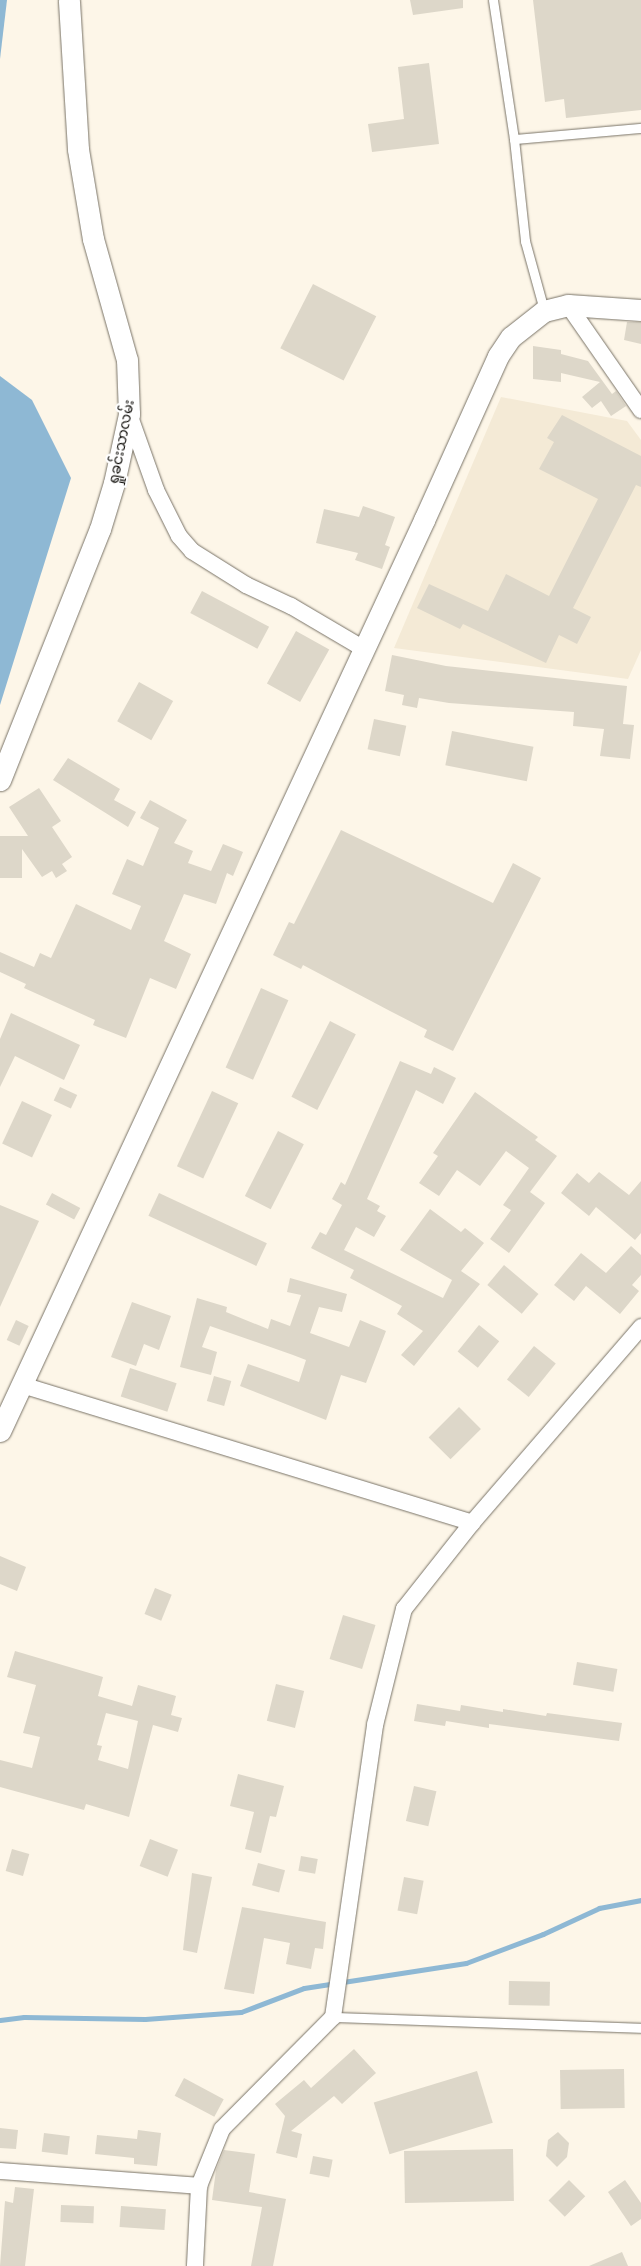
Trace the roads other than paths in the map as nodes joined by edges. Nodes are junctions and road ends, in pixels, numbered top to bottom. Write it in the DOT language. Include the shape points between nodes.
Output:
graph roads {
  1 [pos="70,0"];
  2 [pos="493,0"];
  3 [pos="641,128"];
  4 [pos="514,139"];
  5 [pos="568,305"];
  6 [pos="641,310"];
  7 [pos="544,311"];
  8 [pos="641,410"];
  9 [pos="129,414"];
  10 [pos="364,649"];
  11 [pos="0,780"];
  12 [pos="641,1327"];
  13 [pos="22,1384"];
  14 [pos="0,1431"];
  15 [pos="472,1523"];
  16 [pos="333,2017"];
  17 [pos="641,2028"];
  18 [pos="0,2171"];
  19 [pos="199,2186"];
  20 [pos="195,2266"];
  1 -- 9 [label="street, ရှုခင်းသာလမ်း" via="72,97 84,195 93,239 128,360"];
  2 -- 4 [label="lane"];
  3 -- 4 [label="lane"];
  4 -- 7 [label="lane" via="525,242"];
  5 -- 6 [label="street"];
  5 -- 7 [label="street"];
  5 -- 8 [label="street"];
  7 -- 10 [label="street" via="512,337 498,356"];
  9 -- 10 [label="street" via="156,490 176,530 192,551 246,585 291,606"];
  9 -- 11 [label="street, ရှုခင်းသာလမ်း" via="116,476 100,529"];
  10 -- 13 [label="street"];
  12 -- 15 [label="street"];
  13 -- 14 [label="street"];
  13 -- 15 [label="street"];
  15 -- 16 [label="street" via="404,1610 375,1725"];
  16 -- 17 [label="lane"];
  16 -- 19 [label="street" via="222,2129"];
  18 -- 19 [label="street"];
  19 -- 20 [label="street"];
}
